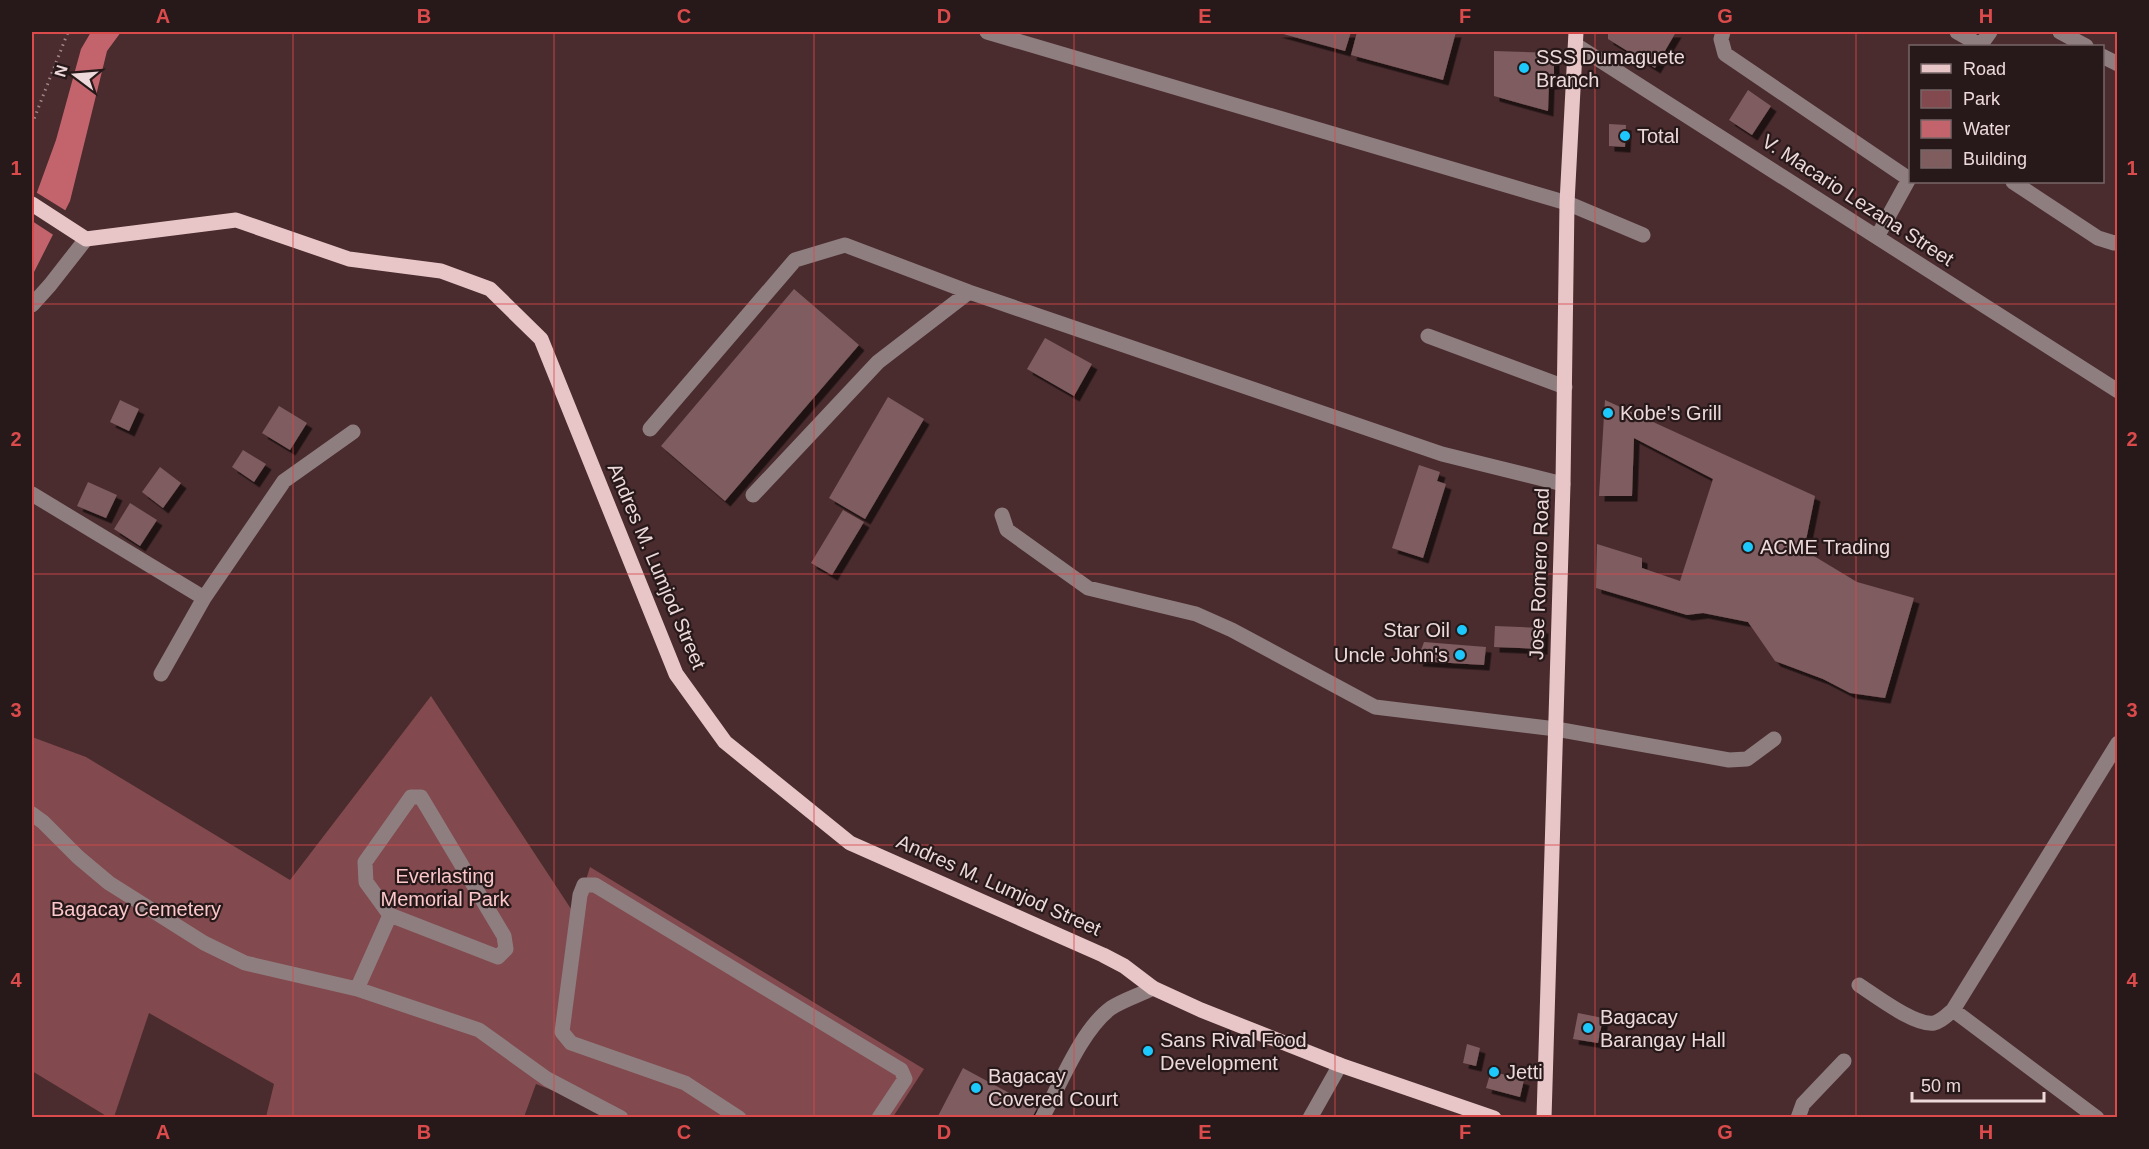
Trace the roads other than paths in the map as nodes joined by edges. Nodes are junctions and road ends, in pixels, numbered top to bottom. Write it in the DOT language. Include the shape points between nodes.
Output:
graph roads {
  1 [pos="987,32"];
  2 [pos="1723,32"];
  3 [pos="1957,32"];
  4 [pos="1990,32"];
  5 [pos="2060,32"];
  6 [pos="1576,38"];
  7 [pos="1978,45"];
  8 [pos="1981,45"];
  9 [pos="2084,45"];
  10 [pos="2104,57"];
  11 [pos="2118,64"];
  12 [pos="1909,177"];
  13 [pos="1909,180"];
  14 [pos="2015,183"];
  15 [pos="1567,203"];
  16 [pos="32,204"];
  17 [pos="1643,236"];
  18 [pos="1877,237"];
  19 [pos="86,239"];
  20 [pos="2118,242"];
  21 [pos="969,292"];
  22 [pos="32,305"];
  23 [pos="1428,336"];
  24 [pos="1565,387"];
  25 [pos="2118,391"];
  26 [pos="650,429"];
  27 [pos="353,432"];
  28 [pos="1563,484"];
  29 [pos="32,495"];
  30 [pos="753,495"];
  31 [pos="1002,515"];
  32 [pos="204,598"];
  33 [pos="161,674"];
  34 [pos="1556,729"];
  35 [pos="1774,739"];
  36 [pos="2118,743"];
  37 [pos="32,814"];
  38 [pos="390,915"];
  39 [pos="1859,986"];
  40 [pos="1154,988"];
  41 [pos="357,989"];
  42 [pos="1953,1010"];
  43 [pos="1844,1061"];
  44 [pos="1340,1065"];
  45 [pos="621,1118"];
  46 [pos="739,1118"];
  47 [pos="879,1118"];
  48 [pos="1042,1118"];
  49 [pos="1310,1118"];
  50 [pos="1494,1118"];
  51 [pos="1544,1118"];
  52 [pos="1798,1118"];
  53 [pos="2097,1118"];
  1 -- 15 [label="street"];
  2 -- 12 [label="street" via="1725,54"];
  3 -- 7 [label="street"];
  4 -- 8 [label="street"];
  5 -- 9 [label="street"];
  6 -- 15 [label="main road, Jose Romero Road"];
  6 -- 18 [label="street, V. Macario Lezana Street"];
  10 -- 11 [label="street"];
  13 -- 18 [label="street"];
  14 -- 20 [label="street" via="2098,238"];
  15 -- 17 [label="street"];
  15 -- 24 [label="main road, Jose Romero Road"];
  16 -- 19 [label="main road"];
  18 -- 25 [label="street, V. Macario Lezana Street"];
  19 -- 22 [label="street"];
  19 -- 40 [label="main road, Andres M. Lumjod Street" via="236,220 349,259 441,271 490,289 541,339 676,674 725,742 850,843 1103,955"];
  21 -- 26 [label="street" via="845,245 795,260"];
  21 -- 28 [label="street" via="1442,454"];
  21 -- 30 [label="street" via="878,362"];
  23 -- 24 [label="street"];
  24 -- 28 [label="main road, Jose Romero Road"];
  27 -- 32 [label="street" via="284,481"];
  28 -- 34 [label="main road, Jose Romero Road"];
  29 -- 32 [label="street"];
  31 -- 34 [label="street" via="1007,530 1088,588 1196,614 1375,707"];
  32 -- 33 [label="street"];
  34 -- 35 [label="street" via="1730,760 1747,759"];
  34 -- 51 [label="main road, Jose Romero Road"];
  36 -- 42 [label="street"];
  37 -- 41 [label="street" via="109,883 204,943 245,963"];
  38 -- 38 [label="street" via="498,957 506,949 504,936 421,797 411,798 365,862 366,882"];
  38 -- 41 [label="street"];
  39 -- 42 [label="street" via="1914,1020 1933,1023"];
  40 -- 44 [label="main road, Andres M. Lumjod Street"];
  40 -- 48 [label="street" via="1113,1007 1087,1033"];
  41 -- 45 [label="street" via="479,1030 547,1079"];
  42 -- 53 [label="street"];
  43 -- 52 [label="street" via="1803,1104"];
  44 -- 49 [label="street"];
  44 -- 50 [label="main road, Andres M. Lumjod Street"];
  46 -- 47 [label="street" via="685,1083 571,1043 561,1032 584,885 595,885 901,1070 905,1079"];
}
